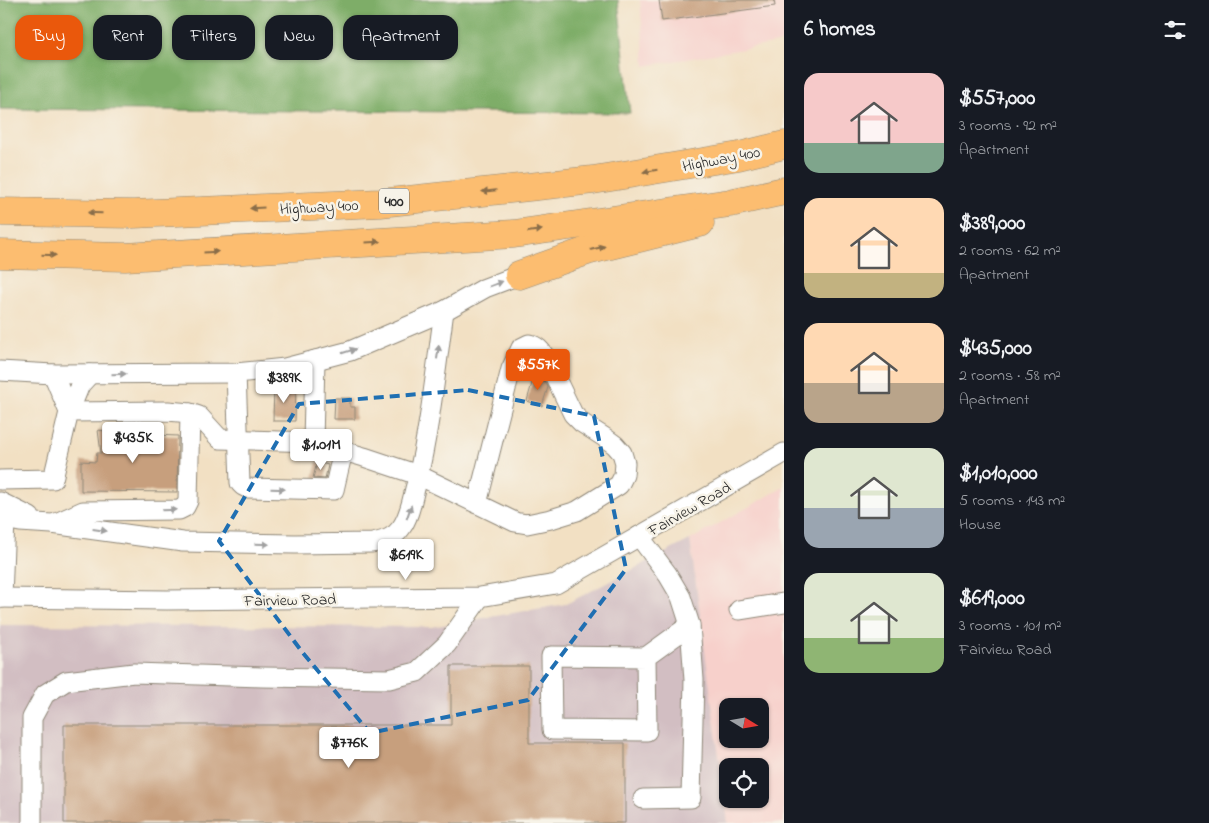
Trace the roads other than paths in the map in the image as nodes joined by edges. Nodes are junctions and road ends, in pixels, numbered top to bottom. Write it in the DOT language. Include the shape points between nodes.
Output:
graph roads {
  1 [pos="784,145"];
  2 [pos="784,191"];
  3 [pos="784,198"];
  4 [pos="0,212"];
  5 [pos="0,254"];
  6 [pos="519,275"];
  7 [pos="444,311"];
  8 [pos="316,360"];
  9 [pos="0,372"];
  10 [pos="236,373"];
  11 [pos="53,374"];
  12 [pos="90,374"];
  13 [pos="69,412"];
  14 [pos="190,413"];
  15 [pos="239,440"];
  16 [pos="313,442"];
  17 [pos="343,451"];
  18 [pos="784,453"];
  19 [pos="418,475"];
  20 [pos="0,480"];
  21 [pos="477,504"];
  22 [pos="2,512"];
  23 [pos="47,524"];
  24 [pos="639,536"];
  25 [pos="480,597"];
  26 [pos="1,598"];
  27 [pos="784,603"];
  28 [pos="739,610"];
  29 [pos="690,625"];
  30 [pos="646,657"];
  31 [pos="643,799"];
  32 [pos="32,823"];
  1 -- 4 [label="highway, Highway 400 / 400, one-way" via="739,156 593,180 380,203 132,214"];
  5 -- 2 [label="highway, one-way" via="125,257 514,234 730,203"];
  6 -- 3 [label="highway, one-way" via="587,251 755,210"];
  7 -- 6 [label="street, one-way" via="485,288"];
  8 -- 7 [label="street, one-way" via="350,351"];
  19 -- 7 [label="street, one-way"];
  8 -- 10 [label="street" via="285,368"];
  8 -- 16 [label="street"];
  9 -- 11 [label="street"];
  12 -- 10 [label="street, one-way"];
  10 -- 15 [label="street"];
  11 -- 12 [label="street"];
  11 -- 13 [label="street"];
  12 -- 13 [label="street" via="80,384"];
  13 -- 14 [label="street"];
  13 -- 20 [label="street" via="53,479"];
  14 -- 15 [label="street" via="199,416 220,439"];
  23 -- 14 [label="street, one-way" via="83,511 179,510 184,507 188,501"];
  15 -- 16 [label="street"];
  15 -- 17 [label="street, one-way" via="240,483 247,488 334,490"];
  16 -- 17 [label="street"];
  17 -- 19 [label="street"];
  18 -- 24 [label="street, Fairview Road"];
  19 -- 21 [label="street"];
  23 -- 19 [label="street, one-way" via="183,542 372,543 393,537 402,528 409,514"];
  21 -- 21 [label="street" via="510,520 527,524 577,511 619,486 624,475 622,452 573,414 546,358 535,346 529,344 521,348 511,369"];
  22 -- 23 [label="street"];
  22 -- 26 [label="street"];
  24 -- 25 [label="street, Fairview Road" via="556,584"];
  24 -- 29 [label="street" via="681,597"];
  25 -- 26 [label="street, Fairview Road"];
  25 -- 32 [label="street" via="447,644 417,672 389,679 134,673 66,681 45,694 32,718"];
  27 -- 28 [label="street"];
  29 -- 30 [label="street"];
  29 -- 31 [label="street" via="694,680 690,798"];
  30 -- 30 [label="street" via="647,731 552,730 551,656"];
}
